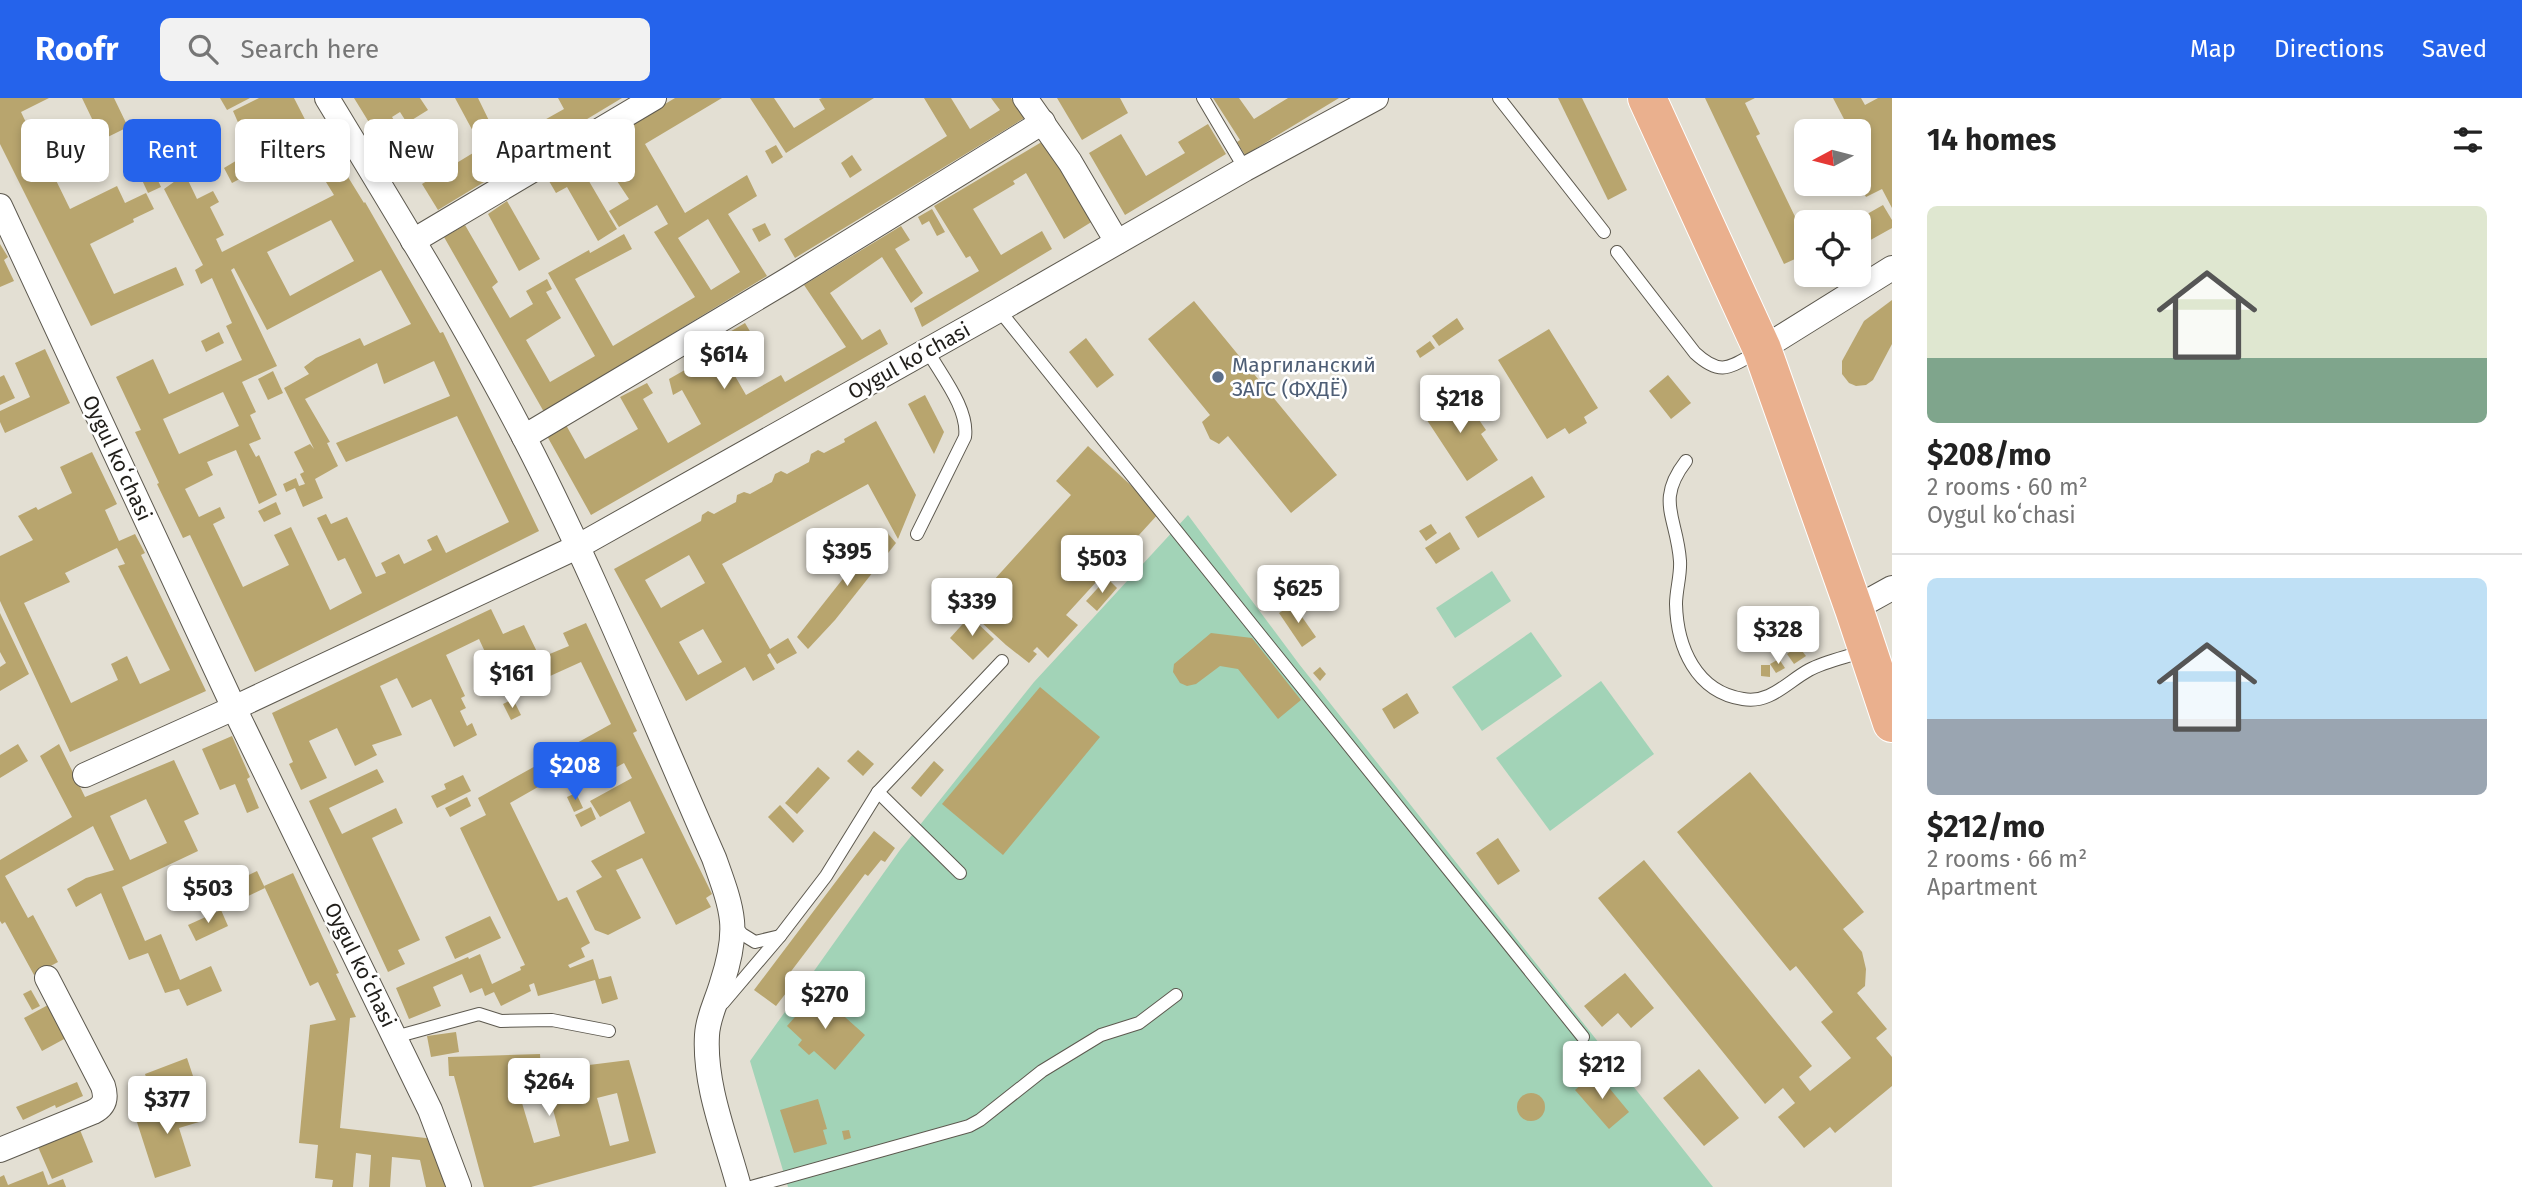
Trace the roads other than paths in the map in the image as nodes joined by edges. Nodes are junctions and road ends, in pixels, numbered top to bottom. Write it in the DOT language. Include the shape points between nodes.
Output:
graph roads {
  1 [pos="327,98"];
  2 [pos="654,98"];
  3 [pos="1025,98"];
  4 [pos="1203,98"];
  5 [pos="1376,98"];
  6 [pos="1499,98"];
  7 [pos="1647,98"];
  8 [pos="1043,122"];
  9 [pos="1245,169"];
  10 [pos="0,206"];
  11 [pos="1604,232"];
  12 [pos="413,241"];
  13 [pos="1117,243"];
  14 [pos="1617,252"];
  15 [pos="1892,268"];
  16 [pos="999,310"];
  17 [pos="1762,349"];
  18 [pos="927,350"];
  19 [pos="524,437"];
  20 [pos="1686,461"];
  21 [pos="918,534"];
  22 [pos="578,547"];
  23 [pos="1892,588"];
  24 [pos="1854,609"];
  25 [pos="1868,650"];
  26 [pos="1002,661"];
  27 [pos="234,708"];
  28 [pos="1892,723"];
  29 [pos="85,775"];
  30 [pos="878,792"];
  31 [pos="960,873"];
  32 [pos="734,924"];
  33 [pos="780,936"];
  34 [pos="47,978"];
  35 [pos="1177,995"];
  36 [pos="709,1020"];
  37 [pos="609,1031"];
  38 [pos="395,1037"];
  39 [pos="1583,1037"];
  40 [pos="0,1150"];
  41 [pos="459,1187"];
  42 [pos="739,1187"];
  43 [pos="751,1187"];
  1 -- 12 [label="street"];
  2 -- 12 [label="street"];
  3 -- 8 [label="street"];
  4 -- 9 [label="lane"];
  5 -- 9 [label="street, Oygul koʻchasi"];
  6 -- 11 [label="lane"];
  7 -- 17 [label="main road"];
  8 -- 13 [label="street"];
  8 -- 19 [label="street"];
  9 -- 13 [label="street, Oygul koʻchasi"];
  10 -- 27 [label="street, Oygul koʻchasi"];
  12 -- 19 [label="street"];
  13 -- 16 [label="street, Oygul koʻchasi"];
  14 -- 17 [label="lane" via="1706,363 1723,369"];
  15 -- 17 [label="street"];
  16 -- 18 [label="street, Oygul koʻchasi"];
  16 -- 39 [label="lane"];
  17 -- 24 [label="main road"];
  18 -- 21 [label="lane" via="967,427"];
  18 -- 22 [label="street, Oygul koʻchasi"];
  19 -- 22 [label="street"];
  20 -- 25 [label="lane" via="1669,492 1679,546 1676,603 1682,645 1702,680 1730,697 1757,700 1810,669"];
  22 -- 27 [label="street, Oygul koʻchasi"];
  22 -- 32 [label="street" via="714,858"];
  23 -- 24 [label="street"];
  24 -- 25 [label="main road"];
  25 -- 28 [label="main road"];
  26 -- 30 [label="lane"];
  27 -- 29 [label="street"];
  27 -- 38 [label="street, Oygul koʻchasi"];
  30 -- 31 [label="lane"];
  30 -- 33 [label="lane" via="826,876"];
  32 -- 33 [label="lane" via="755,942"];
  32 -- 36 [label="street" via="731,951"];
  33 -- 36 [label="lane"];
  34 -- 40 [label="street" via="106,1099 93,1112"];
  35 -- 43 [label="lane" via="1139,1023 1101,1035 1042,1071 969,1126"];
  36 -- 42 [label="street" via="709,1079"];
  37 -- 38 [label="lane" via="552,1020 501,1021 479,1014"];
  38 -- 41 [label="street, Oygul koʻchasi" via="430,1110"];
}
